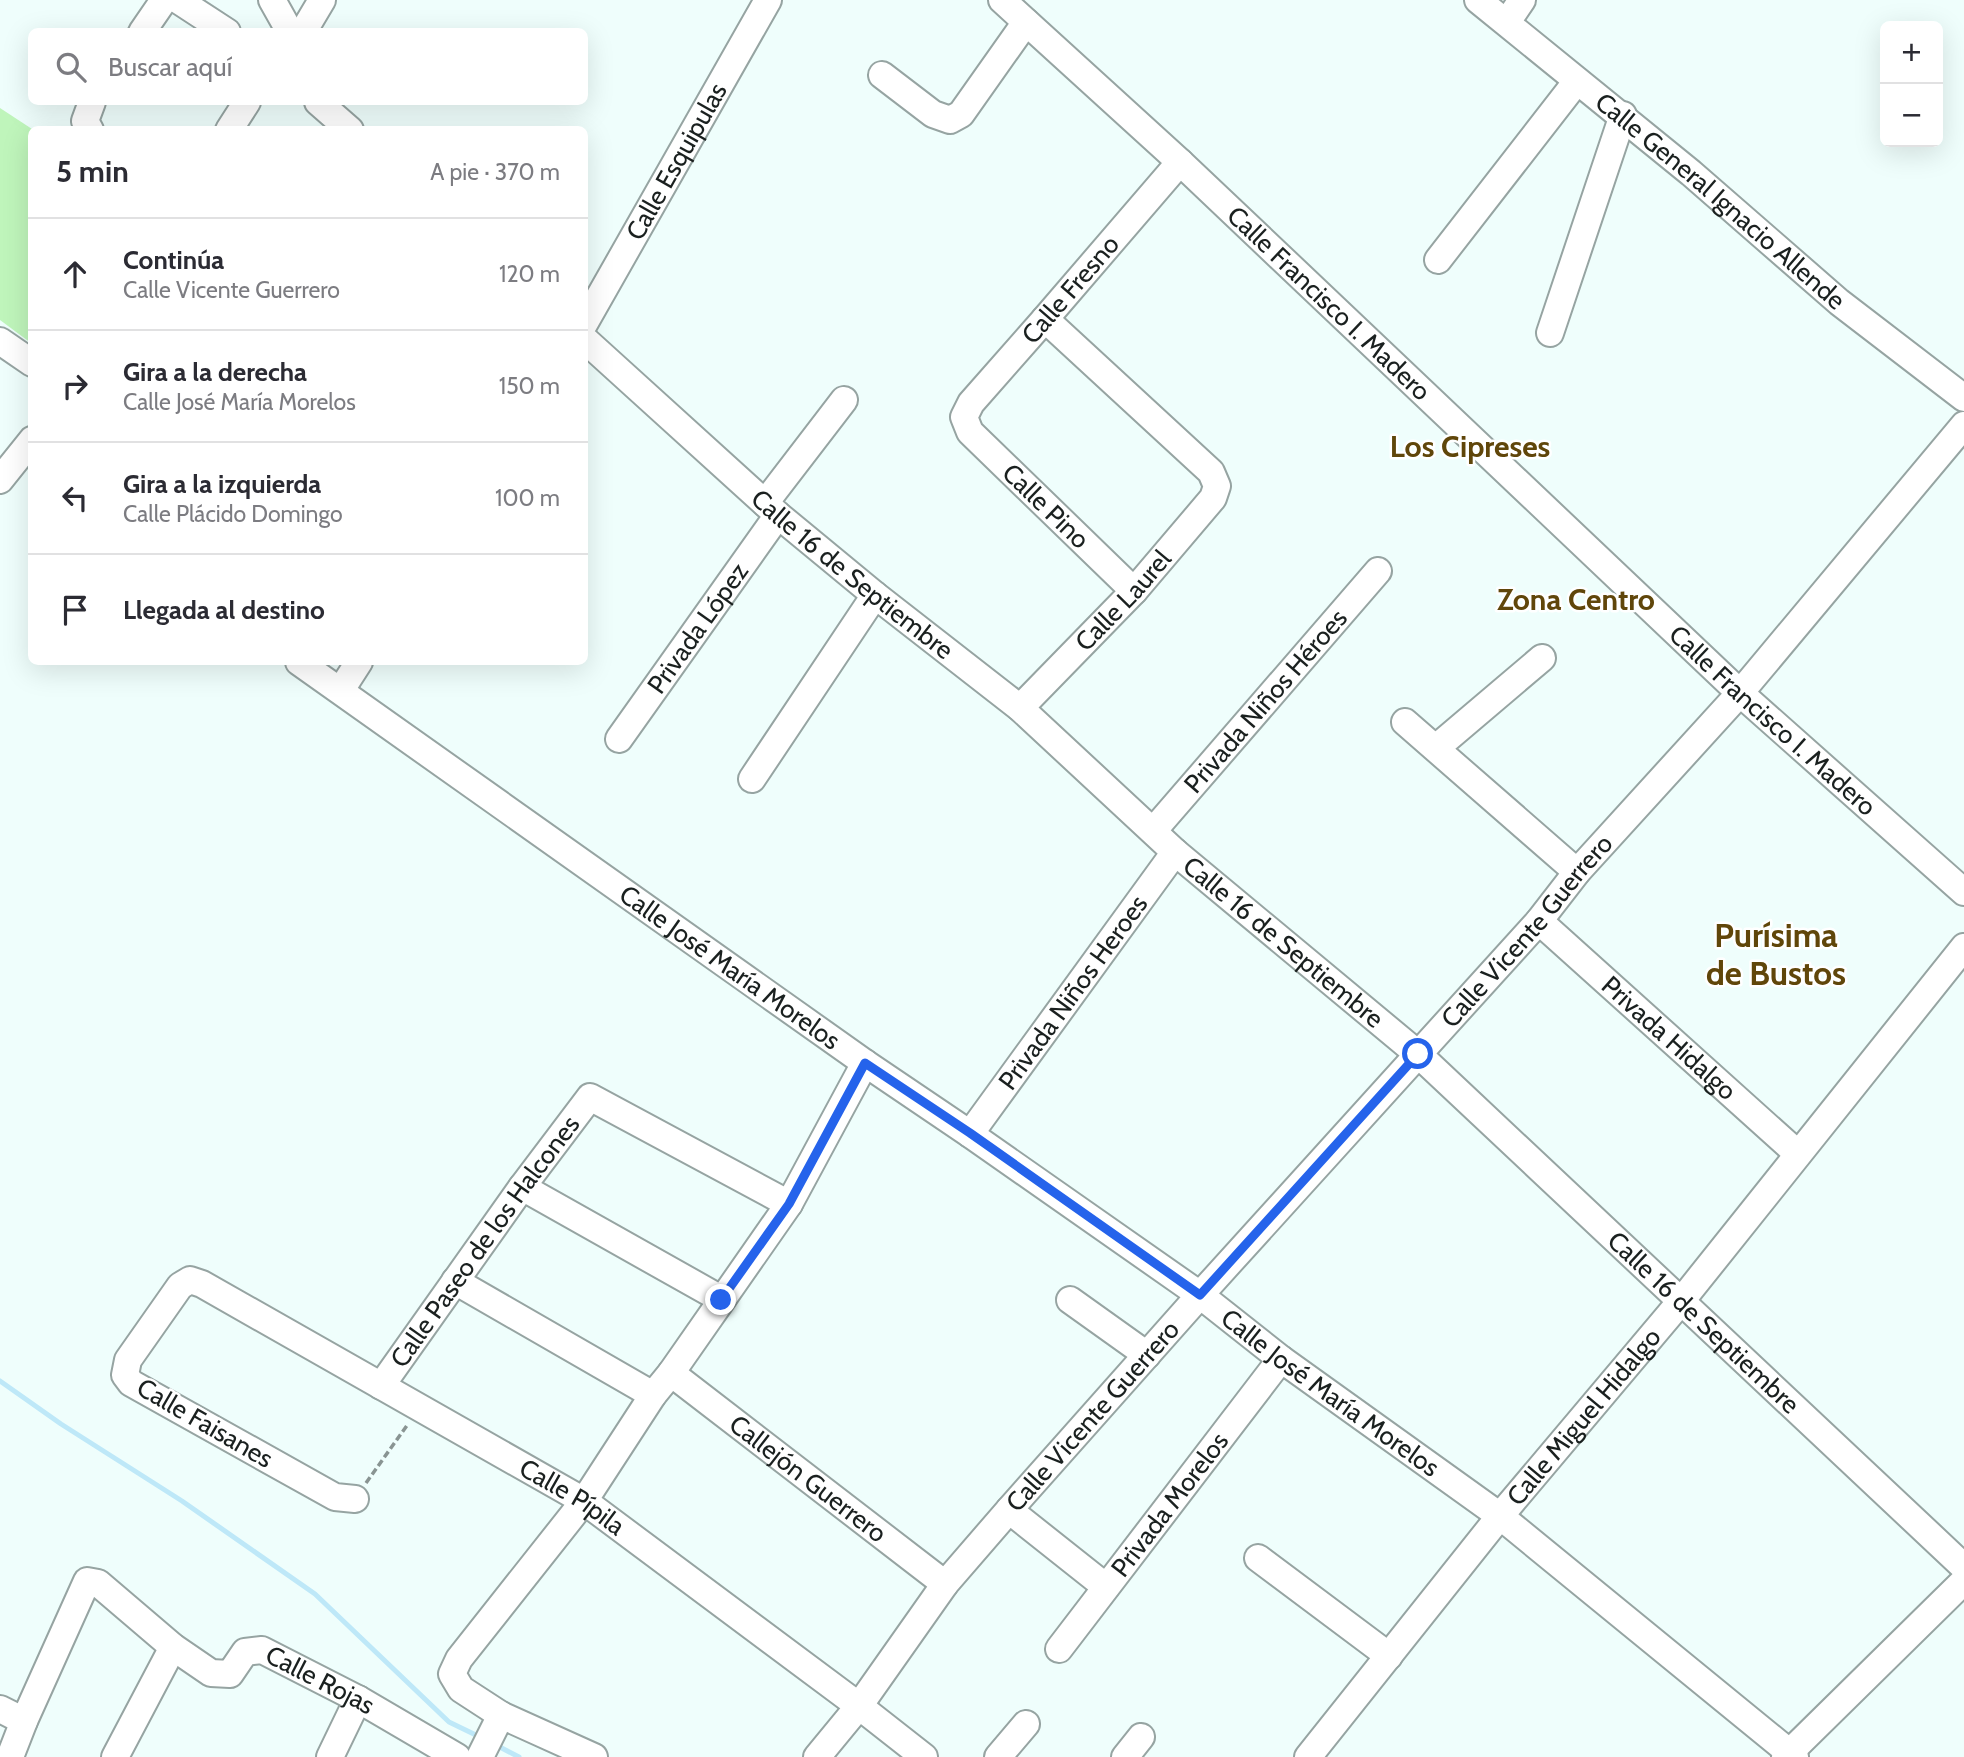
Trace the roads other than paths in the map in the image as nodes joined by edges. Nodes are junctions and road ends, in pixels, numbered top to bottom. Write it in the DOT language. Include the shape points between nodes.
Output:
graph roads {
  1 [pos="164,0"];
  2 [pos="178,0"];
  3 [pos="272,0"];
  4 [pos="322,0"];
  5 [pos="768,0"];
  6 [pos="1002,0"];
  7 [pos="1478,0"];
  8 [pos="1522,0"];
  9 [pos="1026,22"];
  10 [pos="1507,22"];
  11 [pos="145,28"];
  12 [pos="221,28"];
  13 [pos="288,28"];
  14 [pos="305,28"];
  15 [pos="882,75"];
  16 [pos="1577,81"];
  17 [pos="91,105"];
  18 [pos="245,105"];
  19 [pos="321,105"];
  20 [pos="1623,116"];
  21 [pos="88,126"];
  22 [pos="232,126"];
  23 [pos="345,126"];
  24 [pos="1180,162"];
  25 [pos="1438,260"];
  26 [pos="588,317"];
  27 [pos="1045,319"];
  28 [pos="1550,333"];
  29 [pos="0,341"];
  30 [pos="588,343"];
  31 [pos="28,360"];
  32 [pos="1964,398"];
  33 [pos="844,400"];
  34 [pos="964,417"];
  35 [pos="1964,425"];
  36 [pos="28,445"];
  37 [pos="0,480"];
  38 [pos="771,509"];
  39 [pos="1378,571"];
  40 [pos="1134,591"];
  41 [pos="875,595"];
  42 [pos="1542,658"];
  43 [pos="304,665"];
  44 [pos="357,665"];
  45 [pos="341,690"];
  46 [pos="1740,693"];
  47 [pos="1020,708"];
  48 [pos="1405,722"];
  49 [pos="619,739"];
  50 [pos="1436,748"];
  51 [pos="752,779"];
  52 [pos="1153,831"];
  53 [pos="1175,852"];
  54 [pos="1577,872"];
  55 [pos="1964,892"];
  56 [pos="1539,921"];
  57 [pos="1964,947"];
  58 [pos="1418,1054"];
  59 [pos="865,1063"];
  60 [pos="970,1133"];
  61 [pos="1798,1154"];
  62 [pos="522,1187"];
  63 [pos="789,1204"];
  64 [pos="191,1280"];
  65 [pos="455,1281"];
  66 [pos="1200,1295"];
  67 [pos="721,1300"];
  68 [pos="1070,1300"];
  69 [pos="1682,1300"];
  70 [pos="1147,1355"];
  71 [pos="1281,1359"];
  72 [pos="671,1373"];
  73 [pos="381,1386"];
  74 [pos="653,1395"];
  75 [pos="355,1499"];
  76 [pos="584,1501"];
  77 [pos="1009,1510"];
  78 [pos="1500,1516"];
  79 [pos="1258,1558"];
  80 [pos="1964,1567"];
  81 [pos="1964,1581"];
  82 [pos="945,1584"];
  83 [pos="1106,1587"];
  84 [pos="173,1647"];
  85 [pos="1059,1650"];
  86 [pos="1389,1656"];
  87 [pos="358,1699"];
  88 [pos="859,1706"];
  89 [pos="0,1709"];
  90 [pos="24,1721"];
  91 [pos="1026,1724"];
  92 [pos="490,1736"];
  93 [pos="1790,1755"];
  94 [pos="10,1757"];
  95 [pos="116,1757"];
  96 [pos="330,1757"];
  97 [pos="457,1757"];
  98 [pos="594,1757"];
  99 [pos="817,1757"];
  100 [pos="924,1757"];
  101 [pos="998,1757"];
  102 [pos="1308,1757"];
  1 -- 11 [label="street"];
  2 -- 12 [label="street"];
  3 -- 13 [label="street"];
  4 -- 14 [label="street"];
  5 -- 26 [label="street, Calle Esquipulas"];
  6 -- 9 [label="street, Calle Francisco I. Madero"];
  7 -- 10 [label="street, Calle General Ignacio Allende"];
  8 -- 10 [label="street"];
  9 -- 15 [label="street" via="961,114 950,120 933,114"];
  9 -- 24 [label="street, Calle Francisco I. Madero"];
  10 -- 16 [label="street, Calle General Ignacio Allende"];
  16 -- 20 [label="street, Calle General Ignacio Allende"];
  16 -- 25 [label="street"];
  17 -- 21 [label="street"];
  18 -- 22 [label="street"];
  19 -- 23 [label="street"];
  20 -- 28 [label="street"];
  20 -- 32 [label="street, Calle General Ignacio Allende" via="1839,302"];
  24 -- 27 [label="street, Calle Fresno"];
  24 -- 46 [label="street, Calle Francisco I. Madero"];
  27 -- 34 [label="street, Calle Fresno" via="971,402"];
  27 -- 40 [label="street, Calle Laurel" via="1211,472 1217,486 1213,498"];
  29 -- 31 [label="street"];
  30 -- 38 [label="street, Calle 16 de Septiembre"];
  33 -- 38 [label="street, Privada López"];
  34 -- 40 [label="street, Calle Pino" via="970,432"];
  35 -- 46 [label="street, Calle Vicente Guerrero"];
  36 -- 37 [label="street"];
  38 -- 41 [label="street, Calle 16 de Septiembre"];
  38 -- 49 [label="street, Privada López"];
  39 -- 52 [label="street, Privada Niños Héroes"];
  40 -- 47 [label="street, Calle Laurel"];
  41 -- 47 [label="street, Calle 16 de Septiembre"];
  41 -- 51 [label="street"];
  42 -- 50 [label="street"];
  43 -- 45 [label="street, Calle José María Morelos"];
  44 -- 45 [label="street"];
  45 -- 59 [label="street, Calle José María Morelos"];
  46 -- 54 [label="street, Calle Vicente Guerrero"];
  46 -- 55 [label="street, Calle Francisco I. Madero"];
  47 -- 52 [label="street, Calle 16 de Septiembre"];
  48 -- 50 [label="street"];
  50 -- 54 [label="street"];
  52 -- 53 [label="street, Calle 16 de Septiembre"];
  53 -- 58 [label="street, Calle 16 de Septiembre"];
  53 -- 60 [label="street, Privada Niños Heroes"];
  54 -- 56 [label="street, Calle Vicente Guerrero"];
  56 -- 58 [label="street, Calle Vicente Guerrero"];
  56 -- 61 [label="street, Privada Hidalgo"];
  57 -- 61 [label="street, Calle Miguel Hidalgo"];
  58 -- 66 [label="street, Calle Vicente Guerrero"];
  58 -- 69 [label="street, Calle 16 de Septiembre"];
  59 -- 60 [label="street, Calle José María Morelos"];
  59 -- 63 [label="street"];
  60 -- 66 [label="street, Calle José María Morelos"];
  61 -- 69 [label="street, Calle Miguel Hidalgo"];
  62 -- 63 [label="street, Calle Paseo de los Halcones" via="590,1097"];
  62 -- 65 [label="street, Calle Paseo de los Halcones"];
  62 -- 67 [label="street"];
  63 -- 67 [label="street"];
  64 -- 73 [label="street, Calle Pípila"];
  64 -- 75 [label="street, Calle Faisanes" via="180,1286 128,1360 125,1375 131,1383 335,1497"];
  65 -- 73 [label="street, Calle Paseo de los Halcones"];
  65 -- 74 [label="street"];
  66 -- 70 [label="street, Calle Vicente Guerrero"];
  66 -- 71 [label="street, Calle José María Morelos"];
  67 -- 72 [label="street"];
  68 -- 70 [label="street"];
  69 -- 78 [label="street, Calle Miguel Hidalgo"];
  69 -- 80 [label="street, Calle 16 de Septiembre"];
  70 -- 77 [label="street, Calle Vicente Guerrero"];
  71 -- 78 [label="street, Calle José María Morelos"];
  71 -- 83 [label="street, Privada Morelos"];
  72 -- 74 [label="street"];
  72 -- 82 [label="street, Callejón Guerrero"];
  73 -- 76 [label="street, Calle Pípila"];
  74 -- 76 [label="street"];
  76 -- 88 [label="street, Calle Pípila"];
  76 -- 92 [label="street" via="459,1658 453,1674"];
  77 -- 82 [label="street, Calle Vicente Guerrero"];
  77 -- 83 [label="street"];
  78 -- 86 [label="street, Calle Miguel Hidalgo"];
  78 -- 93 [label="street, Calle José María Morelos"];
  79 -- 86 [label="street"];
  81 -- 93 [label="street"];
  82 -- 88 [label="street, Calle Vicente Guerrero"];
  83 -- 85 [label="street, Privada Morelos"];
  84 -- 87 [label="street, Calle Rojas" via="211,1673 230,1674 245,1652 262,1650"];
  84 -- 90 [label="street, Calle Rojas" via="98,1583 87,1581"];
  84 -- 95 [label="street"];
  86 -- 102 [label="street, Calle Miguel Hidalgo"];
  87 -- 96 [label="street"];
  87 -- 97 [label="street, Calle Rojas"];
  88 -- 99 [label="street, Calle Vicente Guerrero"];
  88 -- 100 [label="street, Calle Pípila"];
  89 -- 90 [label="street"];
  90 -- 94 [label="street"];
  91 -- 101 [label="street"];
  92 -- 98 [label="street"];
}
